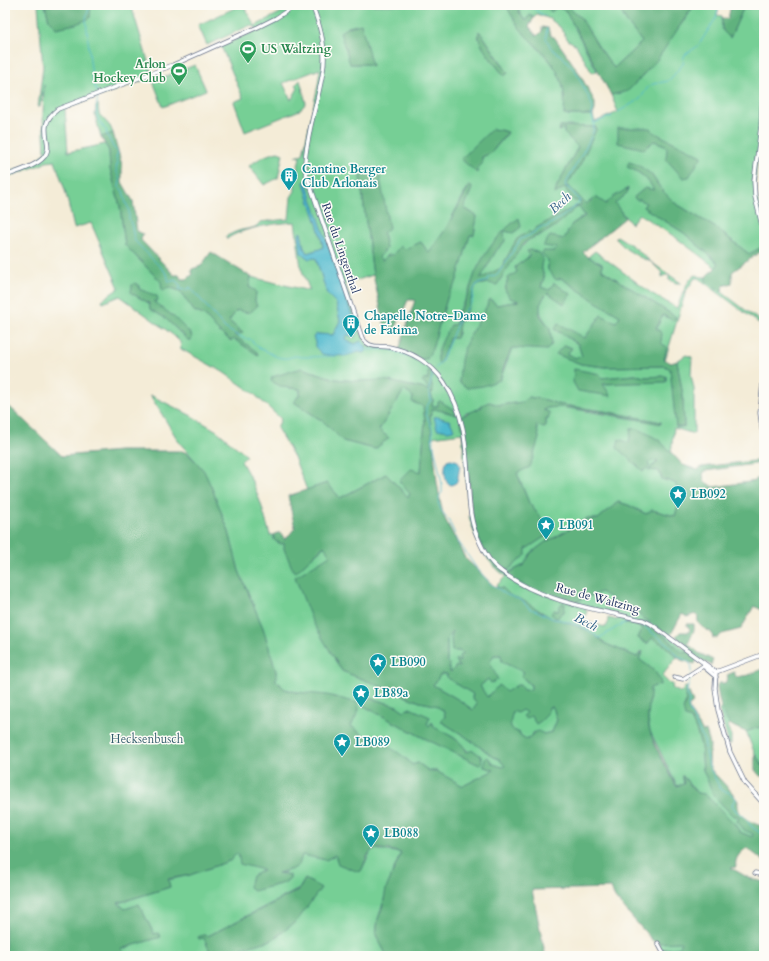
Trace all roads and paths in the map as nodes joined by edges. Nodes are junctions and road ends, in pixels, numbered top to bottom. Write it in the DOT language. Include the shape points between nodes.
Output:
graph roads {
  1 [pos="296,5"];
  2 [pos="312,5"];
  3 [pos="764,75"];
  4 [pos="5,176"];
  5 [pos="764,234"];
  6 [pos="764,371"];
  7 [pos="764,444"];
  8 [pos="507,576"];
  9 [pos="688,652"];
  10 [pos="764,654"];
  11 [pos="703,666"];
  12 [pos="716,674"];
  13 [pos="674,677"];
  14 [pos="764,804"];
  15 [pos="755,873"];
  16 [pos="764,875"];
  17 [pos="658,943"];
  18 [pos="665,956"];
  1 -- 4 [label="street" via="258,27 180,62 58,109 49,118 45,127 45,156 38,162"];
  2 -- 8 [label="street, Rue du Lingenthal" via="318,20 324,69 305,154 305,170 358,328 362,338 369,345 399,350 421,360 445,383 455,402 465,434 475,531 495,566"];
  3 -- 5 [label="street" via="754,181"];
  6 -- 7 [label="street" via="760,413"];
  8 -- 9 [label="street, Rue de Waltzing" via="533,590 573,604 643,620"];
  9 -- 11 [label="street"];
  9 -- 12 [label="street, Rue de Waltzing"];
  10 -- 12 [label="street"];
  11 -- 12 [label="street"];
  11 -- 13 [label="street" via="683,678"];
  12 -- 14 [label="street" via="716,699 730,752 745,783"];
  15 -- 16 [label="street"];
  17 -- 18 [label="street"];
}
